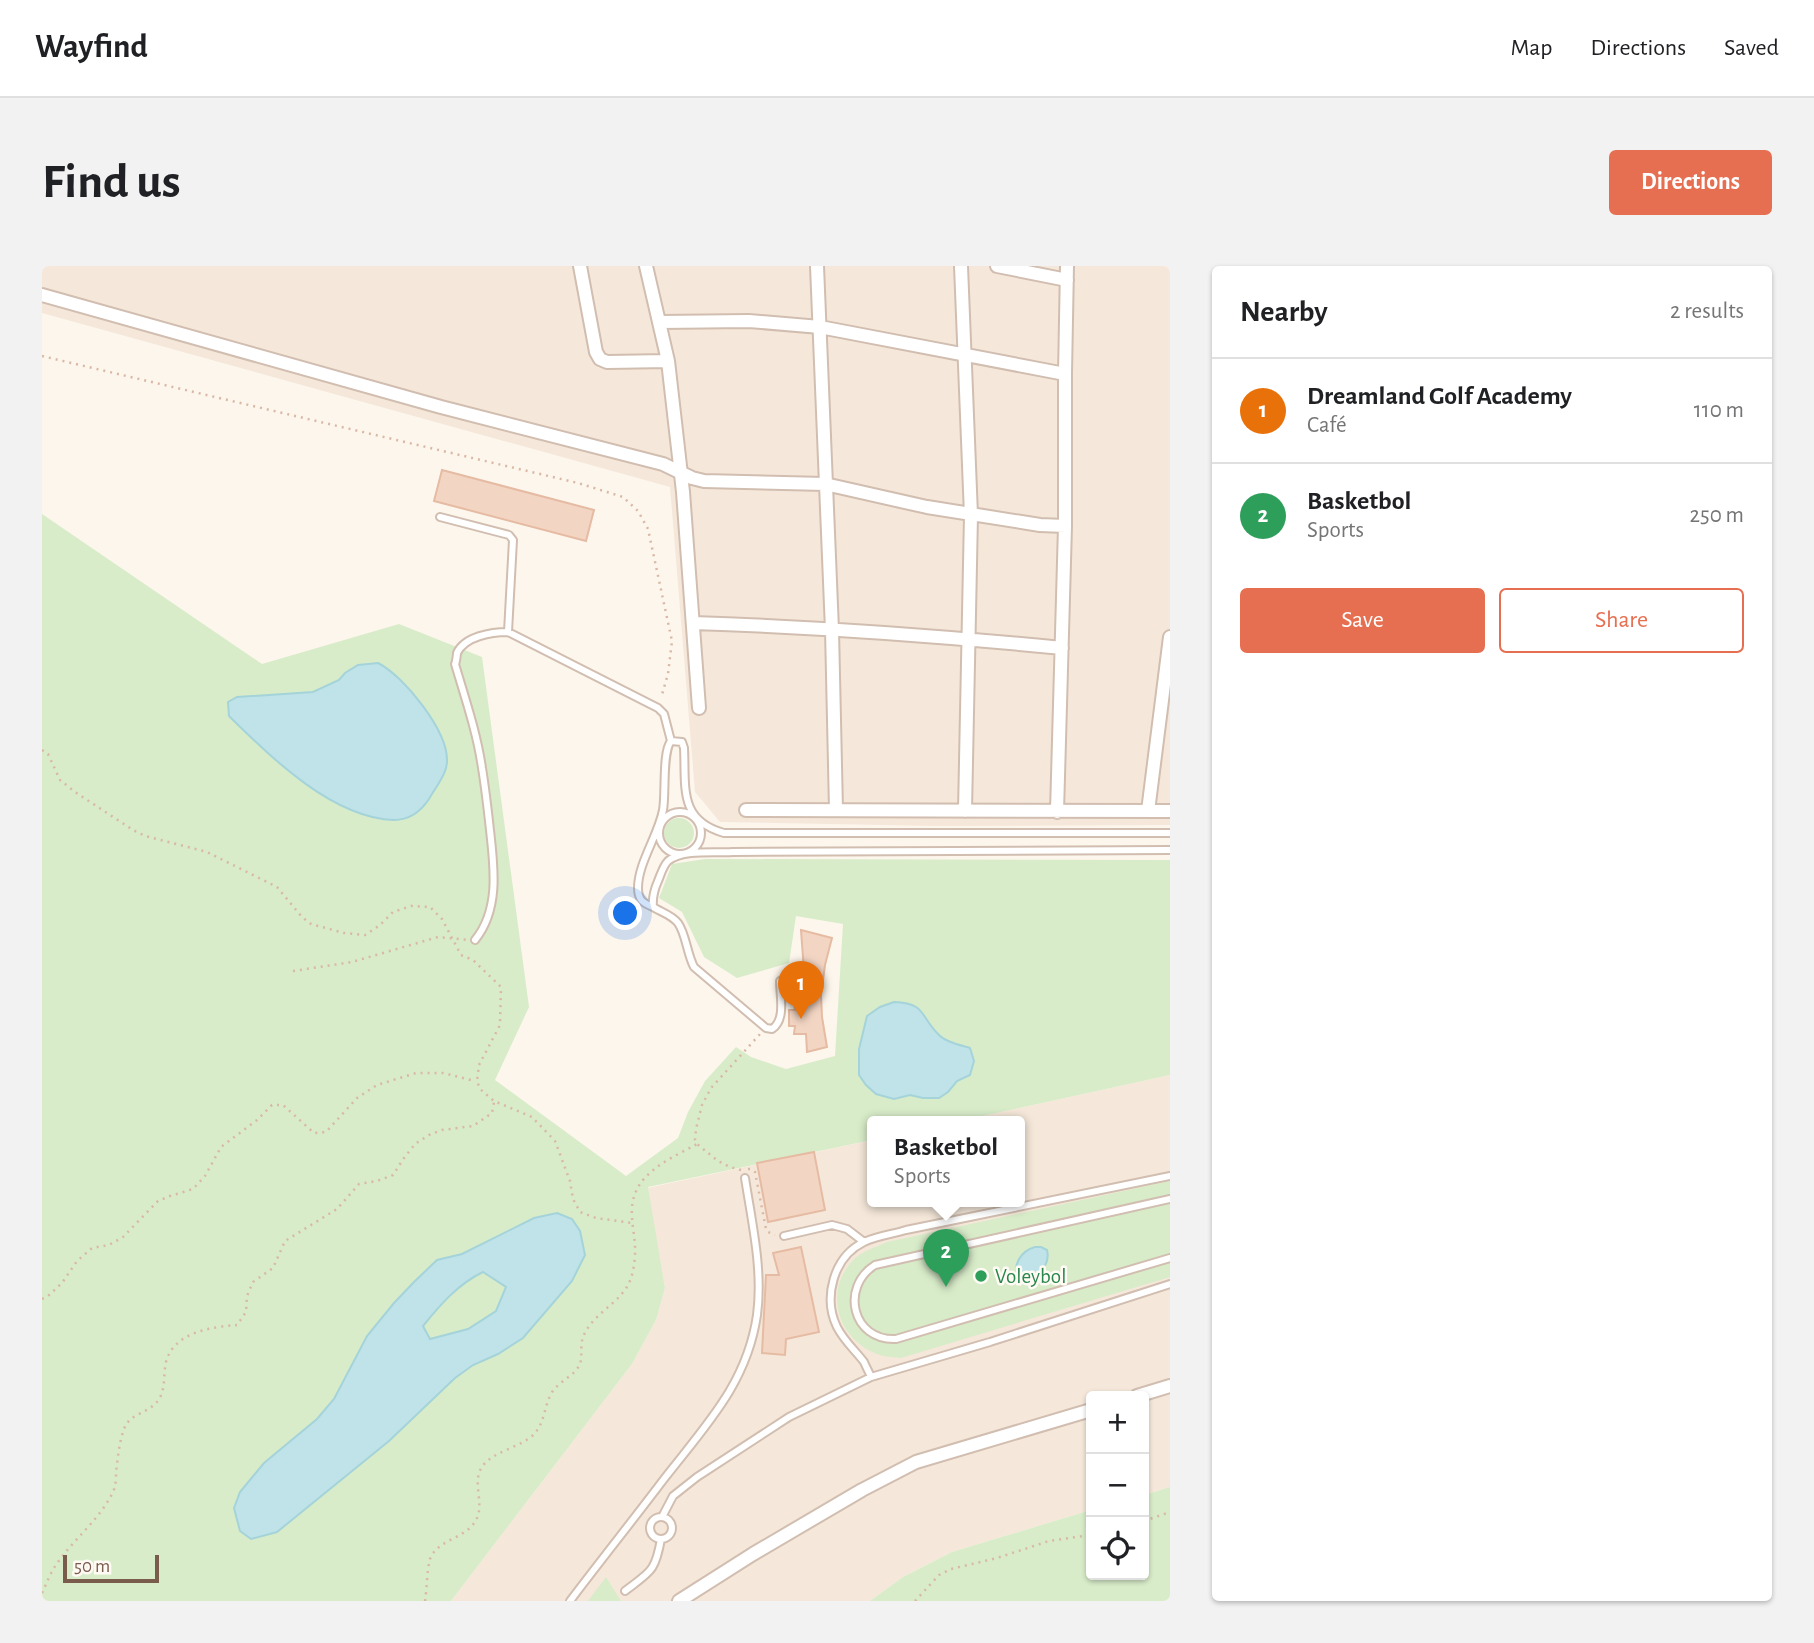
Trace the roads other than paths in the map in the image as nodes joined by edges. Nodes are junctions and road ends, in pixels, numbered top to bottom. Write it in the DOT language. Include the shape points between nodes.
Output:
graph roads {
  1 [pos="580,266"];
  2 [pos="646,266"];
  3 [pos="817,266"];
  4 [pos="961,266"];
  5 [pos="997,266"];
  6 [pos="1067,266"];
  7 [pos="1067,280"];
  8 [pos="42,295"];
  9 [pos="660,322"];
  10 [pos="820,327"];
  11 [pos="964,355"];
  12 [pos="668,361"];
  13 [pos="1065,374"];
  14 [pos="681,472"];
  15 [pos="825,484"];
  16 [pos="971,514"];
  17 [pos="440,517"];
  18 [pos="1065,526"];
  19 [pos="693,623"];
  20 [pos="832,630"];
  21 [pos="508,632"];
  22 [pos="1170,637"];
  23 [pos="969,639"];
  24 [pos="1062,648"];
  25 [pos="699,708"];
  26 [pos="671,741"];
  27 [pos="746,810"];
  28 [pos="836,810"];
  29 [pos="965,811"];
  30 [pos="1148,811"];
  31 [pos="1170,811"];
  32 [pos="1057,812"];
  33 [pos="695,818"];
  34 [pos="660,825"];
  35 [pos="1170,833"];
  36 [pos="1170,850"];
  37 [pos="681,854"];
  38 [pos="653,907"];
  39 [pos="475,940"];
  40 [pos="780,981"];
  41 [pos="1170,1175"];
  42 [pos="745,1178"];
  43 [pos="1170,1199"];
  44 [pos="1025,1205"];
  45 [pos="1016,1207"];
  46 [pos="783,1236"];
  47 [pos="864,1242"];
  48 [pos="1170,1258"];
  49 [pos="1170,1284"];
  50 [pos="871,1377"];
  51 [pos="1170,1386"];
  52 [pos="1149,1392"];
  53 [pos="1086,1411"];
  54 [pos="663,1517"];
  55 [pos="661,1539"];
  56 [pos="625,1591"];
  57 [pos="570,1601"];
  58 [pos="679,1601"];
  1 -- 12 [label="street" via="600,359"];
  2 -- 9 [label="street"];
  3 -- 10 [label="street"];
  4 -- 11 [label="street"];
  5 -- 7 [label="street"];
  6 -- 7 [label="street"];
  7 -- 13 [label="street"];
  8 -- 14 [label="street"];
  9 -- 10 [label="street" via="749,321"];
  9 -- 12 [label="street"];
  10 -- 11 [label="street"];
  10 -- 15 [label="street"];
  11 -- 13 [label="street"];
  11 -- 16 [label="street"];
  12 -- 14 [label="street"];
  13 -- 18 [label="street"];
  14 -- 15 [label="street" via="704,481"];
  14 -- 19 [label="street"];
  15 -- 16 [label="street"];
  15 -- 20 [label="street"];
  16 -- 18 [label="street"];
  16 -- 23 [label="street"];
  17 -- 21 [label="lane" via="509,535 513,540"];
  18 -- 24 [label="street"];
  19 -- 20 [label="street"];
  19 -- 25 [label="street"];
  20 -- 23 [label="street"];
  20 -- 28 [label="street"];
  21 -- 26 [label="lane" via="658,708"];
  21 -- 39 [label="lane" via="466,641 457,653 482,766 494,866 491,908"];
  22 -- 30 [label="street"];
  23 -- 24 [label="street"];
  23 -- 29 [label="street"];
  24 -- 32 [label="street"];
  26 -- 33 [label="lane" via="682,742 684,748 687,799"];
  26 -- 34 [label="lane"];
  27 -- 28 [label="street"];
  28 -- 29 [label="street"];
  29 -- 32 [label="street"];
  30 -- 31 [label="street"];
  30 -- 32 [label="street"];
  33 -- 34 [label="lane" via="676,812"];
  33 -- 35 [label="lane" via="713,830 734,833"];
  33 -- 37 [label="lane" via="701,831 698,844"];
  34 -- 37 [label="lane" via="663,846"];
  34 -- 38 [label="lane" via="638,884 639,898"];
  36 -- 37 [label="lane"];
  37 -- 38 [label="lane" via="664,867"];
  38 -- 40 [label="lane" via="679,924 694,967 772,1030 780,1019"];
  41 -- 44 [label="lane"];
  42 -- 57 [label="lane" via="758,1278 757,1314 743,1367 719,1409"];
  43 -- 48 [label="lane" via="875,1265 861,1277 854,1310 867,1330 896,1339"];
  45 -- 47 [label="lane"];
  46 -- 47 [label="lane" via="832,1225 847,1229"];
  47 -- 50 [label="lane" via="847,1255 835,1273 831,1310 836,1326"];
  49 -- 50 [label="lane"];
  50 -- 54 [label="lane" via="789,1417 697,1476 673,1496"];
  51 -- 52 [label="street"];
  53 -- 58 [label="street" via="916,1462 752,1554"];
  54 -- 55 [label="lane" via="669,1520 671,1531"];
  54 -- 55 [label="lane" via="653,1520 650,1527 651,1534"];
  55 -- 56 [label="lane" via="653,1567"];
}
